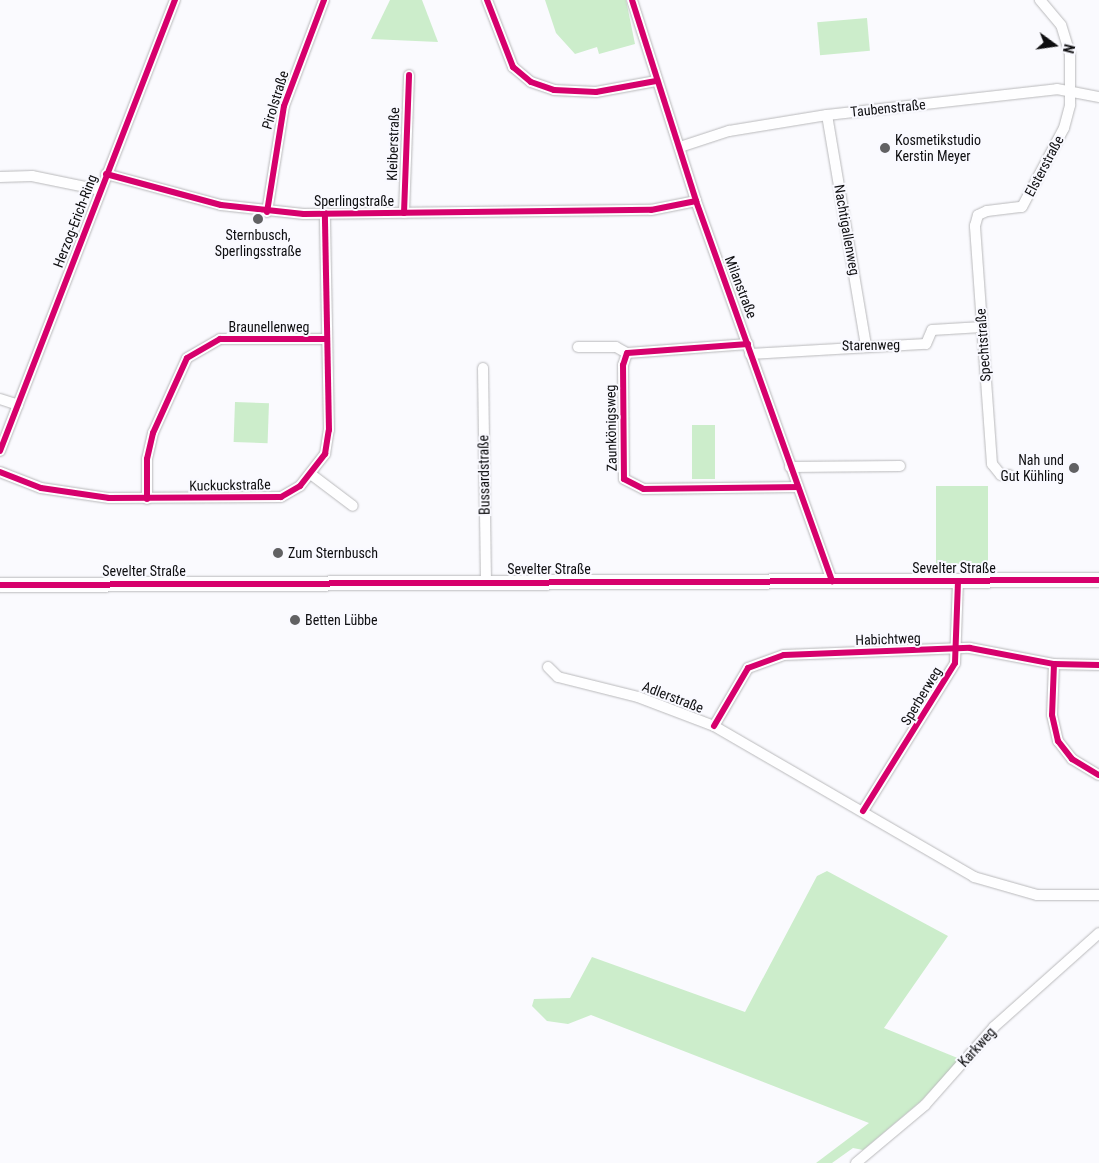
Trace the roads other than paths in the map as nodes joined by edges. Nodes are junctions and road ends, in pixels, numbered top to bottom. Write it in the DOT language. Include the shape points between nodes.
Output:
graph roads {
  1 [pos="175,0"];
  2 [pos="324,0"];
  3 [pos="487,0"];
  4 [pos="632,0"];
  5 [pos="1040,0"];
  6 [pos="409,75"];
  7 [pos="656,81"];
  8 [pos="1071,90"];
  9 [pos="1099,97"];
  10 [pos="827,115"];
  11 [pos="680,147"];
  12 [pos="106,174"];
  13 [pos="0,177"];
  14 [pos="100,190"];
  15 [pos="696,201"];
  16 [pos="987,211"];
  17 [pos="267,212"];
  18 [pos="325,213"];
  19 [pos="404,213"];
  20 [pos="982,327"];
  21 [pos="326,339"];
  22 [pos="866,345"];
  23 [pos="578,347"];
  24 [pos="749,349"];
  25 [pos="627,353"];
  26 [pos="483,368"];
  27 [pos="0,399"];
  28 [pos="18,405"];
  29 [pos="0,451"];
  30 [pos="900,466"];
  31 [pos="790,467"];
  32 [pos="0,472"];
  33 [pos="1009,475"];
  34 [pos="312,476"];
  35 [pos="798,487"];
  36 [pos="147,499"];
  37 [pos="353,506"];
  38 [pos="958,580"];
  39 [pos="1099,580"];
  40 [pos="832,581"];
  41 [pos="486,582"];
  42 [pos="0,585"];
  43 [pos="957,648"];
  44 [pos="1054,664"];
  45 [pos="1099,666"];
  46 [pos="548,667"];
  47 [pos="714,726"];
  48 [pos="1099,775"];
  49 [pos="863,811"];
  50 [pos="1099,895"];
  51 [pos="1099,933"];
  52 [pos="856,1163"];
  1 -- 12 [label="street, Herzog-Erich-Ring"];
  2 -- 17 [label="street, Pirolstraße" via="284,106"];
  3 -- 7 [label="street" via="513,67 531,82 554,90 596,92"];
  4 -- 7 [label="street, Milanstraße"];
  5 -- 8 [label="street" via="1061,26 1070,54"];
  6 -- 19 [label="street, Kleiberstraße"];
  7 -- 11 [label="street, Milanstraße"];
  8 -- 9 [label="street, Taubenstraße"];
  8 -- 10 [label="street, Taubenstraße"];
  8 -- 16 [label="street, Elsterstraße" via="1064,128 1022,207"];
  10 -- 11 [label="street, Taubenstraße" via="729,131"];
  10 -- 22 [label="street, Nachtigallenweg"];
  11 -- 15 [label="street, Milanstraße"];
  12 -- 14 [label="street, Herzog-Erich-Ring"];
  12 -- 17 [label="street, Sperlingstraße" via="175,195"];
  13 -- 14 [label="street" via="32,176"];
  14 -- 28 [label="street, Herzog-Erich-Ring"];
  15 -- 19 [label="street, Sperlingstraße" via="651,210"];
  15 -- 24 [label="street, Milanstraße"];
  16 -- 20 [label="street, Spechtstraße" via="978,215 975,226"];
  17 -- 18 [label="street, Sperlingstraße"];
  18 -- 19 [label="street, Sperlingstraße"];
  18 -- 21 [label="street, Kuckuckstraße"];
  20 -- 22 [label="street, Starenweg" via="932,330 926,344"];
  20 -- 33 [label="street, Spechtstraße" via="992,464 1001,474"];
  21 -- 34 [label="street, Kuckuckstraße" via="329,430 325,454"];
  21 -- 36 [label="street, Braunellenweg" via="220,339 187,358 153,433 147,459"];
  22 -- 24 [label="street, Starenweg"];
  23 -- 25 [label="street" via="616,347"];
  24 -- 25 [label="street"];
  24 -- 31 [label="street, Milanstraße"];
  25 -- 35 [label="street, Zaunkönigsweg" via="623,365 624,479 633,486"];
  26 -- 41 [label="street, Bussardstraße"];
  27 -- 28 [label="street"];
  28 -- 29 [label="street, Herzog-Erich-Ring"];
  30 -- 31 [label="street"];
  31 -- 35 [label="street, Milanstraße"];
  32 -- 36 [label="street, Kuckuckstraße" via="41,488"];
  34 -- 36 [label="street, Kuckuckstraße" via="281,497"];
  34 -- 37 [label="street"];
  35 -- 40 [label="street, Milanstraße"];
  38 -- 39 [label="street, Sevelter Straße"];
  38 -- 40 [label="street, Sevelter Straße"];
  38 -- 43 [label="street, Sperberweg"];
  40 -- 41 [label="street, Sevelter Straße"];
  41 -- 42 [label="street, Sevelter Straße"];
  43 -- 44 [label="street, Habichtweg"];
  43 -- 47 [label="street, Habichtweg" via="764,659 737,680"];
  43 -- 49 [label="street, Sperberweg" via="946,683"];
  44 -- 45 [label="street, Habichtweg"];
  44 -- 48 [label="street" via="1052,715 1058,741 1072,759"];
  46 -- 47 [label="street, Adlerstraße" via="558,677 638,697"];
  47 -- 49 [label="street, Adlerstraße"];
  49 -- 50 [label="street, Adlerstraße" via="952,866 993,885 1037,895"];
  51 -- 52 [label="street, Karkweg" via="994,1027 925,1105"];
}
